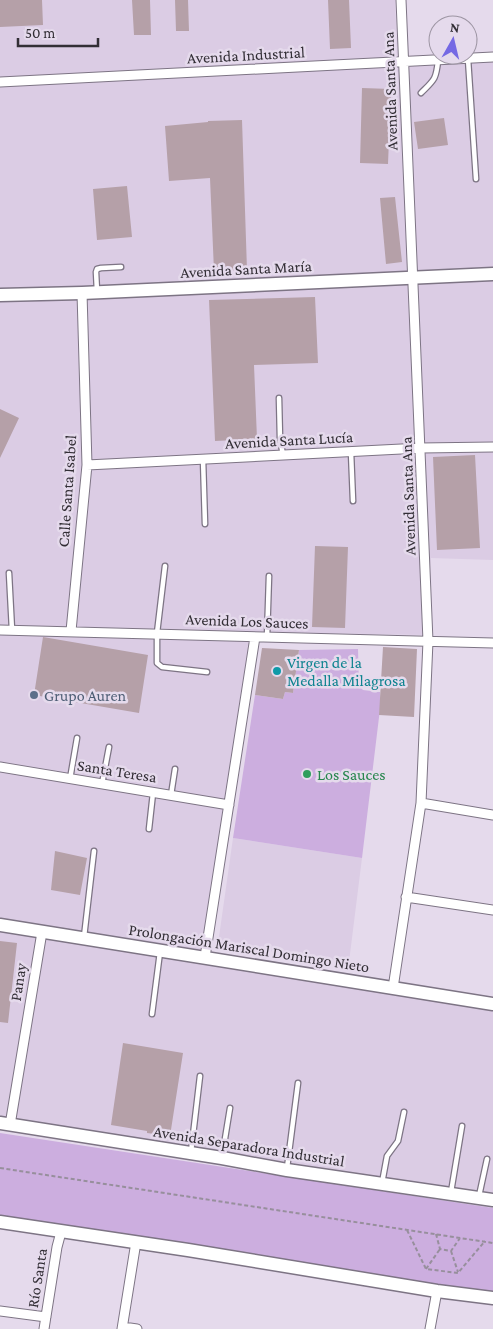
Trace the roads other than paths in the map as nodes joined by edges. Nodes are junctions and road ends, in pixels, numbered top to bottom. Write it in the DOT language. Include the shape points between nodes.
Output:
graph roads {
  1 [pos="401,0"];
  2 [pos="493,57"];
  3 [pos="478,58"];
  4 [pos="428,61"];
  5 [pos="404,62"];
  6 [pos="438,65"];
  7 [pos="468,65"];
  8 [pos="0,82"];
  9 [pos="421,93"];
  10 [pos="476,179"];
  11 [pos="122,266"];
  12 [pos="493,274"];
  13 [pos="412,277"];
  14 [pos="97,292"];
  15 [pos="82,293"];
  16 [pos="0,295"];
  17 [pos="279,398"];
  18 [pos="493,446"];
  19 [pos="421,448"];
  20 [pos="351,452"];
  21 [pos="283,455"];
  22 [pos="203,459"];
  23 [pos="87,465"];
  24 [pos="353,501"];
  25 [pos="205,524"];
  26 [pos="165,566"];
  27 [pos="8,573"];
  28 [pos="269,576"];
  29 [pos="0,630"];
  30 [pos="12,630"];
  31 [pos="71,631"];
  32 [pos="157,633"];
  33 [pos="255,637"];
  34 [pos="267,637"];
  35 [pos="428,641"];
  36 [pos="493,642"];
  37 [pos="207,672"];
  38 [pos="77,738"];
  39 [pos="109,747"];
  40 [pos="0,767"];
  41 [pos="175,769"];
  42 [pos="70,779"];
  43 [pos="102,784"];
  44 [pos="153,793"];
  45 [pos="171,796"];
  46 [pos="420,803"];
  47 [pos="229,805"];
  48 [pos="493,815"];
  49 [pos="149,829"];
  50 [pos="94,851"];
  51 [pos="406,897"];
  52 [pos="493,910"];
  53 [pos="0,925"];
  54 [pos="42,932"];
  55 [pos="84,939"];
  56 [pos="160,950"];
  57 [pos="205,957"];
  58 [pos="393,988"];
  59 [pos="493,1004"];
  60 [pos="152,1014"];
  61 [pos="200,1076"];
  62 [pos="298,1083"];
  63 [pos="230,1108"];
  64 [pos="404,1112"];
  65 [pos="5,1124"];
  66 [pos="462,1126"];
  67 [pos="191,1153"];
  68 [pos="222,1158"];
  69 [pos="487,1159"];
  70 [pos="287,1170"];
  71 [pos="382,1184"];
  72 [pos="450,1193"];
  73 [pos="478,1198"];
  74 [pos="493,1200"];
  75 [pos="0,1222"];
  76 [pos="61,1232"];
  77 [pos="136,1242"];
  78 [pos="437,1291"];
  79 [pos="493,1298"];
  80 [pos="0,1311"];
  81 [pos="46,1317"];
  82 [pos="122,1328"];
  83 [pos="44,1329"];
  84 [pos="136,1329"];
  85 [pos="430,1329"];
  1 -- 5 [label="street, Avenida Santa Ana"];
  2 -- 3 [label="street, Avenida Industrial"];
  4 -- 5 [label="street, Avenida Industrial"];
  5 -- 8 [label="street, Avenida Industrial"];
  5 -- 13 [label="street, Avenida Santa Ana"];
  6 -- 9 [label="lane" via="437,75"];
  7 -- 10 [label="lane"];
  11 -- 14 [label="lane" via="97,269"];
  12 -- 13 [label="street, Avenida Santa María"];
  13 -- 14 [label="street, Avenida Santa María"];
  13 -- 19 [label="street, Avenida Santa Ana"];
  14 -- 15 [label="street, Avenida Santa María"];
  15 -- 16 [label="street, Avenida Santa María"];
  15 -- 23 [label="street, Calle Santa Isabel"];
  17 -- 21 [label="lane"];
  18 -- 19 [label="street, Avenida Santa Lucía"];
  19 -- 20 [label="street, Avenida Santa Lucía"];
  19 -- 35 [label="street, Avenida Santa Ana"];
  20 -- 21 [label="street, Avenida Santa Lucía"];
  20 -- 24 [label="lane"];
  21 -- 22 [label="street, Avenida Santa Lucía"];
  22 -- 23 [label="street, Avenida Santa Lucía"];
  22 -- 25 [label="lane"];
  23 -- 31 [label="street, Calle Santa Isabel"];
  26 -- 32 [label="lane"];
  27 -- 30 [label="lane"];
  28 -- 34 [label="lane"];
  29 -- 30 [label="street, Avenida Los Sauces"];
  30 -- 31 [label="street, Avenida Los Sauces"];
  31 -- 32 [label="street, Avenida Los Sauces"];
  32 -- 33 [label="street, Avenida Los Sauces"];
  32 -- 37 [label="lane" via="157,663 162,667"];
  33 -- 34 [label="street, Avenida Los Sauces"];
  33 -- 47 [label="street"];
  34 -- 35 [label="street, Avenida Los Sauces"];
  35 -- 36 [label="street, Avenida Los Sauces"];
  35 -- 46 [label="street, Avenida Santa Ana"];
  38 -- 42 [label="lane"];
  39 -- 43 [label="lane"];
  40 -- 42 [label="street, Santa Teresa"];
  41 -- 45 [label="lane"];
  42 -- 43 [label="street, Santa Teresa"];
  43 -- 44 [label="street, Santa Teresa"];
  44 -- 45 [label="street, Santa Teresa"];
  44 -- 49 [label="lane"];
  45 -- 47 [label="street, Santa Teresa"];
  46 -- 48 [label="street"];
  46 -- 51 [label="street, Avenida Santa Ana"];
  47 -- 57 [label="street"];
  50 -- 55 [label="lane"];
  51 -- 52 [label="street"];
  51 -- 58 [label="street, Avenida Santa Ana"];
  53 -- 54 [label="street, Prolongación Mariscal Domingo Nieto"];
  54 -- 55 [label="street, Prolongación Mariscal Domingo Nieto"];
  54 -- 65 [label="street, Panay"];
  55 -- 56 [label="street, Prolongación Mariscal Domingo Nieto"];
  56 -- 57 [label="street, Prolongación Mariscal Domingo Nieto"];
  56 -- 60 [label="lane"];
  57 -- 58 [label="street, Prolongación Mariscal Domingo Nieto"];
  58 -- 59 [label="street, Prolongación Mariscal Domingo Nieto"];
  61 -- 67 [label="lane"];
  62 -- 70 [label="lane"];
  63 -- 68 [label="lane"];
  64 -- 71 [label="lane" via="398,1141 387,1156"];
  65 -- 67 [label="street, Avenida Separadora Industrial"];
  66 -- 72 [label="lane"];
  67 -- 68 [label="street, Avenida Separadora Industrial"];
  68 -- 70 [label="street, Avenida Separadora Industrial"];
  69 -- 73 [label="lane"];
  70 -- 71 [label="street, Avenida Separadora Industrial"];
  71 -- 72 [label="street, Avenida Separadora Industrial"];
  72 -- 73 [label="street, Avenida Separadora Industrial"];
  73 -- 74 [label="street, Avenida Separadora Industrial"];
  75 -- 76 [label="street"];
  76 -- 77 [label="street"];
  76 -- 81 [label="street, Río Santa"];
  77 -- 78 [label="street"];
  77 -- 82 [label="street"];
  78 -- 79 [label="street"];
  78 -- 85 [label="street"];
  80 -- 81 [label="street"];
  81 -- 83 [label="street, Río Santa"];
  82 -- 84 [label="street"];
}
